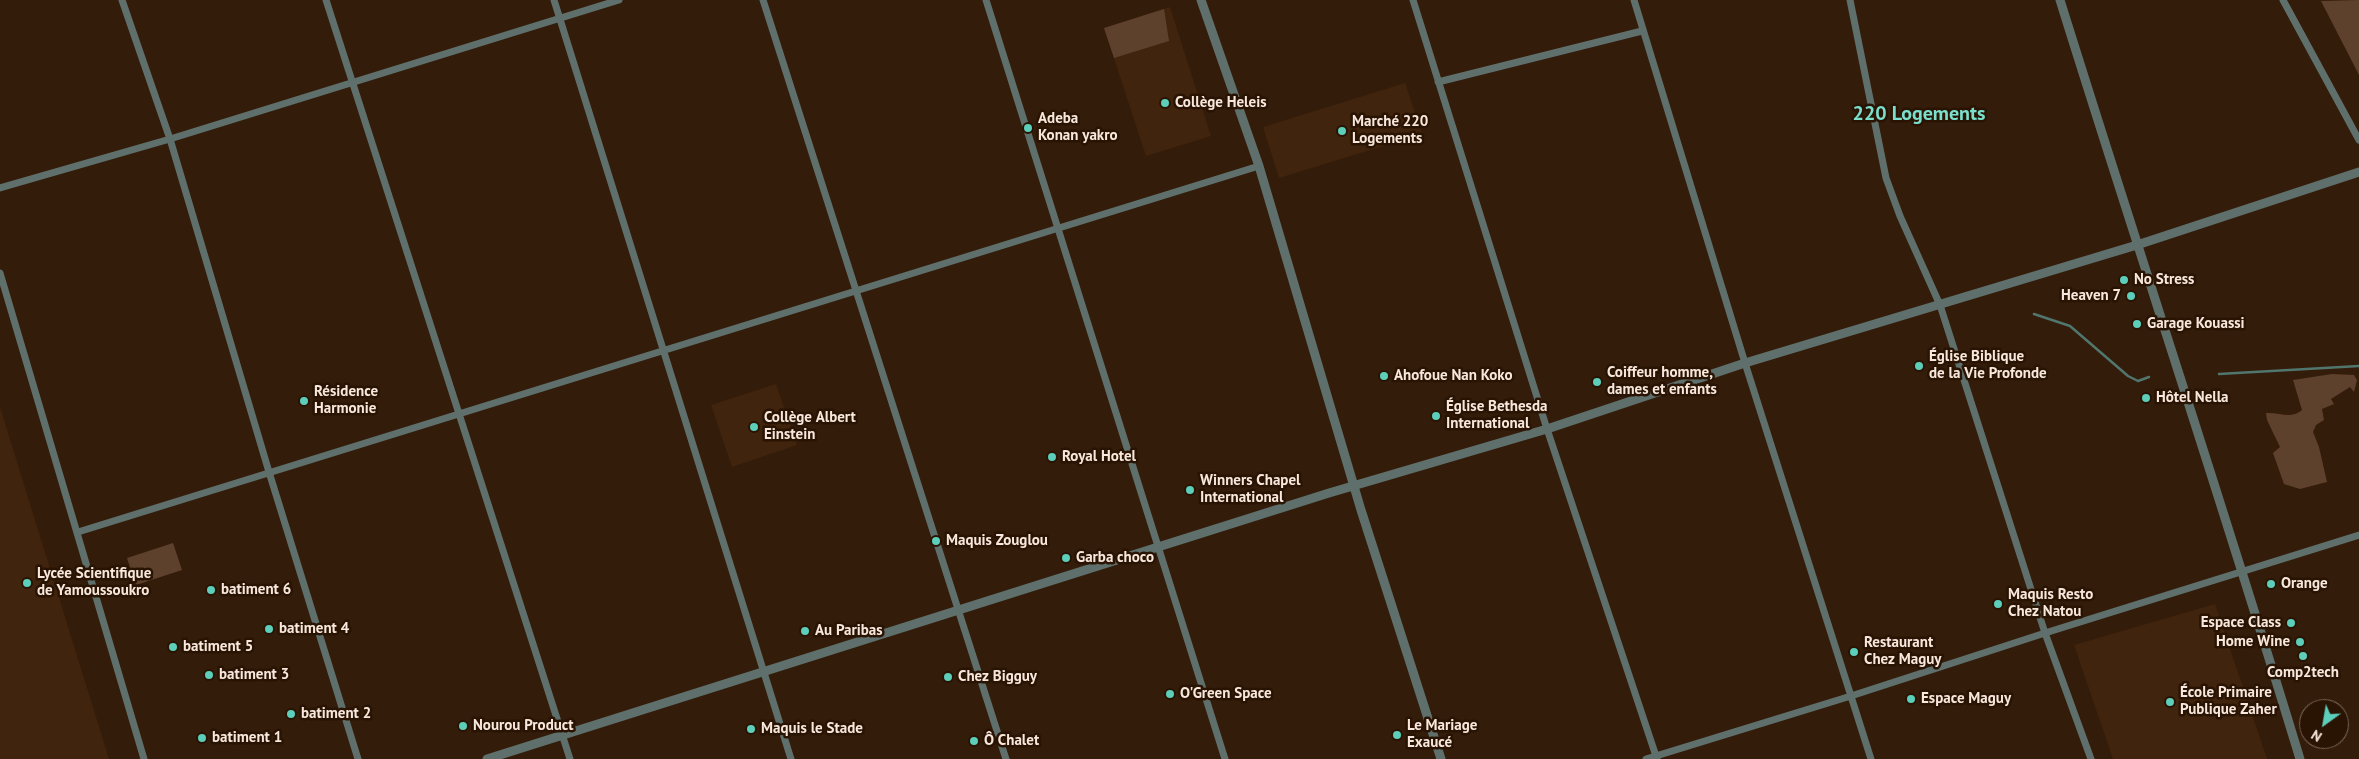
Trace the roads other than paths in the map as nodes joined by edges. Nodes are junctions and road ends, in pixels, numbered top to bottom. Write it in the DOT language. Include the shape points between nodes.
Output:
graph roads {
  1 [pos="122,0"];
  2 [pos="326,0"];
  3 [pos="554,0"];
  4 [pos="619,0"];
  5 [pos="763,0"];
  6 [pos="986,0"];
  7 [pos="1201,0"];
  8 [pos="1413,0"];
  9 [pos="1634,0"];
  10 [pos="1850,0"];
  11 [pos="2060,0"];
  12 [pos="2282,0"];
  13 [pos="559,18"];
  14 [pos="1642,31"];
  15 [pos="1438,82"];
  16 [pos="352,83"];
  17 [pos="170,139"];
  18 [pos="2359,140"];
  19 [pos="1259,166"];
  20 [pos="2359,172"];
  21 [pos="0,188"];
  22 [pos="1058,227"];
  23 [pos="2137,245"];
  24 [pos="0,273"];
  25 [pos="856,289"];
  26 [pos="1940,305"];
  27 [pos="663,349"];
  28 [pos="1745,363"];
  29 [pos="459,415"];
  30 [pos="1547,430"];
  31 [pos="269,472"];
  32 [pos="1354,486"];
  33 [pos="78,532"];
  34 [pos="2359,535"];
  35 [pos="1159,547"];
  36 [pos="2242,570"];
  37 [pos="960,610"];
  38 [pos="2045,632"];
  39 [pos="764,673"];
  40 [pos="1851,696"];
  41 [pos="563,736"];
  42 [pos="1657,757"];
  43 [pos="144,759"];
  44 [pos="358,759"];
  45 [pos="487,759"];
  46 [pos="570,759"];
  47 [pos="791,759"];
  48 [pos="1006,759"];
  49 [pos="1226,759"];
  50 [pos="1441,759"];
  51 [pos="1646,759"];
  52 [pos="1871,759"];
  53 [pos="2091,759"];
  54 [pos="2300,759"];
  1 -- 17 [label="street"];
  2 -- 16 [label="street"];
  3 -- 13 [label="street"];
  4 -- 13 [label="street"];
  5 -- 25 [label="street"];
  6 -- 22 [label="street"];
  7 -- 19 [label="street"];
  8 -- 15 [label="street"];
  9 -- 14 [label="street"];
  10 -- 26 [label="street" via="1886,178"];
  11 -- 23 [label="street"];
  12 -- 18 [label="street"];
  13 -- 16 [label="street"];
  13 -- 27 [label="street"];
  14 -- 15 [label="street"];
  14 -- 28 [label="street"];
  15 -- 30 [label="street"];
  16 -- 17 [label="street"];
  16 -- 29 [label="street"];
  17 -- 21 [label="street"];
  17 -- 31 [label="street"];
  19 -- 22 [label="street"];
  19 -- 32 [label="street"];
  20 -- 23 [label="street"];
  22 -- 25 [label="street"];
  22 -- 35 [label="street"];
  23 -- 26 [label="street"];
  23 -- 36 [label="street"];
  24 -- 33 [label="street"];
  25 -- 27 [label="street"];
  25 -- 37 [label="street"];
  26 -- 28 [label="street"];
  26 -- 38 [label="street"];
  27 -- 29 [label="street"];
  27 -- 39 [label="street"];
  28 -- 30 [label="street"];
  28 -- 40 [label="street"];
  29 -- 31 [label="street"];
  29 -- 41 [label="street"];
  30 -- 32 [label="street"];
  30 -- 42 [label="street"];
  31 -- 33 [label="street"];
  31 -- 44 [label="street"];
  32 -- 35 [label="street"];
  32 -- 50 [label="street"];
  33 -- 43 [label="street"];
  34 -- 36 [label="street"];
  35 -- 37 [label="street"];
  35 -- 49 [label="street"];
  36 -- 38 [label="street"];
  36 -- 54 [label="street"];
  37 -- 39 [label="street"];
  37 -- 48 [label="street"];
  38 -- 40 [label="street"];
  38 -- 53 [label="street"];
  39 -- 41 [label="street"];
  39 -- 47 [label="street"];
  40 -- 42 [label="street"];
  40 -- 52 [label="street"];
  41 -- 45 [label="street"];
  41 -- 46 [label="street"];
  42 -- 51 [label="street"];
}
